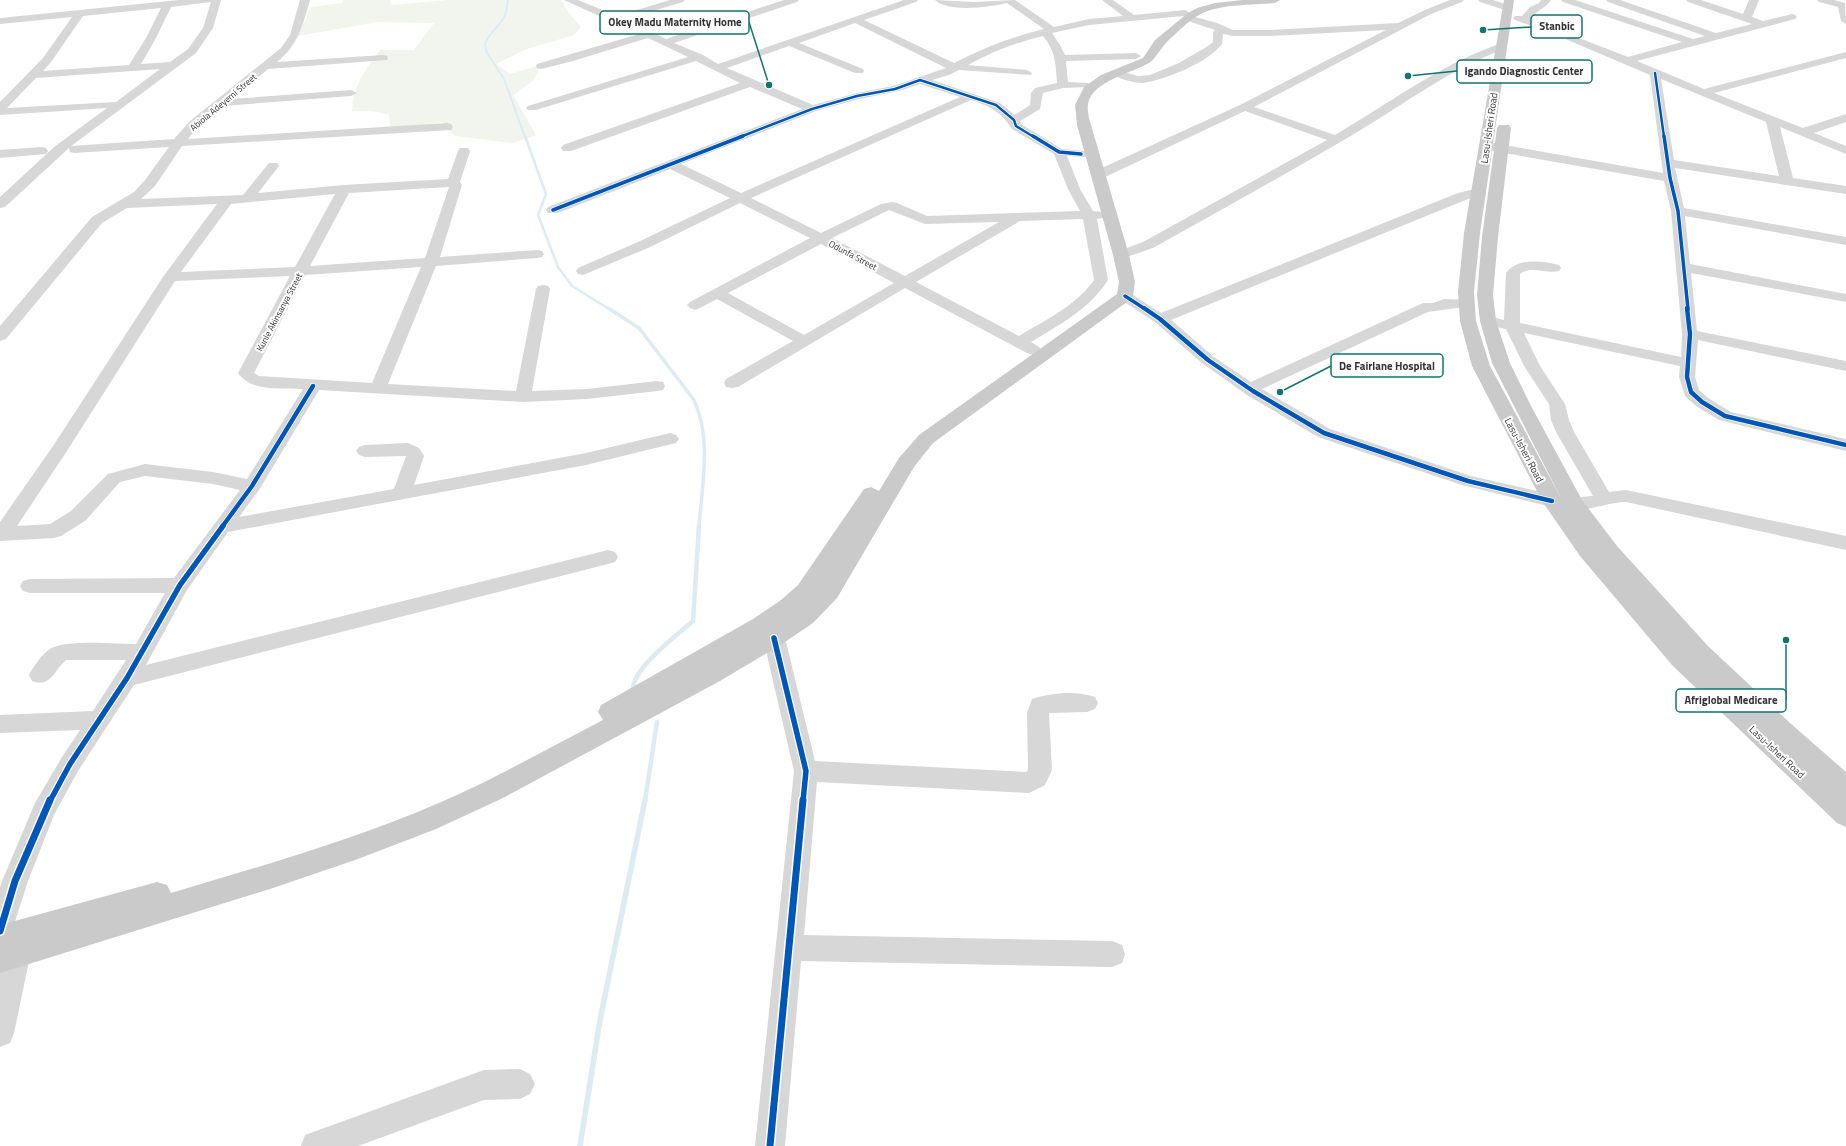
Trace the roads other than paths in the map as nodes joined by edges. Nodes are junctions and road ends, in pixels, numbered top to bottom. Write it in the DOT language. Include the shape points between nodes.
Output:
graph roads {
  1 [pos="147,0"];
  2 [pos="208,0"];
  3 [pos="216,0"];
  4 [pos="305,0"];
  5 [pos="569,0"];
  6 [pos="680,0"];
  7 [pos="794,0"];
  8 [pos="913,0"];
  9 [pos="940,0"];
  10 [pos="1107,0"];
  11 [pos="1245,0"];
  12 [pos="1276,0"];
  13 [pos="1459,0"];
  14 [pos="1483,0"];
  15 [pos="1546,0"];
  16 [pos="1566,0"];
  17 [pos="1610,0"];
  18 [pos="1691,0"];
  19 [pos="1754,0"];
  20 [pos="1822,0"];
  21 [pos="63,3"];
  22 [pos="167,4"];
  23 [pos="136,7"];
  24 [pos="1516,9"];
  25 [pos="79,14"];
  26 [pos="1186,16"];
  27 [pos="41,17"];
  28 [pos="1792,17"];
  29 [pos="1132,18"];
  30 [pos="1746,18"];
  31 [pos="617,19"];
  32 [pos="856,20"];
  33 [pos="1846,20"];
  34 [pos="0,22"];
  35 [pos="1718,24"];
  36 [pos="1762,24"];
  37 [pos="1401,26"];
  38 [pos="1220,30"];
  39 [pos="1048,31"];
  40 [pos="1738,31"];
  41 [pos="649,34"];
  42 [pos="1717,37"];
  43 [pos="666,42"];
  44 [pos="790,43"];
  45 [pos="1694,43"];
  46 [pos="1500,47"];
  47 [pos="1846,55"];
  48 [pos="1136,56"];
  49 [pos="699,57"];
  50 [pos="383,58"];
  51 [pos="1062,58"];
  52 [pos="1627,60"];
  53 [pos="174,65"];
  54 [pos="265,66"];
  55 [pos="541,66"];
  56 [pos="719,67"];
  57 [pos="956,68"];
  58 [pos="132,69"];
  59 [pos="859,71"];
  60 [pos="1027,73"];
  61 [pos="1118,73"];
  62 [pos="1655,73"];
  63 [pos="31,75"];
  64 [pos="920,80"];
  65 [pos="750,83"];
  66 [pos="1063,85"];
  67 [pos="1084,85"];
  68 [pos="1704,92"];
  69 [pos="351,93"];
  70 [pos="971,96"];
  71 [pos="219,103"];
  72 [pos="120,105"];
  73 [pos="1244,107"];
  74 [pos="532,108"];
  75 [pos="812,110"];
  76 [pos="0,111"];
  77 [pos="1846,118"];
  78 [pos="1014,120"];
  79 [pos="1772,120"];
  80 [pos="446,127"];
  81 [pos="1800,132"];
  82 [pos="1336,139"];
  83 [pos="177,144"];
  84 [pos="567,148"];
  85 [pos="1494,148"];
  86 [pos="74,149"];
  87 [pos="1846,150"];
  88 [pos="42,151"];
  89 [pos="464,151"];
  90 [pos="1058,152"];
  91 [pos="0,154"];
  92 [pos="1081,154"];
  93 [pos="1668,163"];
  94 [pos="671,164"];
  95 [pos="274,166"];
  96 [pos="1067,173"];
  97 [pos="1093,174"];
  98 [pos="1670,178"];
  99 [pos="1788,181"];
  100 [pos="454,183"];
  101 [pos="344,189"];
  102 [pos="1846,190"];
  103 [pos="1479,192"];
  104 [pos="247,198"];
  105 [pos="739,199"];
  106 [pos="227,200"];
  107 [pos="0,204"];
  108 [pos="126,204"];
  109 [pos="553,210"];
  110 [pos="1678,211"];
  111 [pos="1093,215"];
  112 [pos="1018,217"];
  113 [pos="821,238"];
  114 [pos="1846,241"];
  115 [pos="537,254"];
  116 [pos="1110,260"];
  117 [pos="431,261"];
  118 [pos="1684,267"];
  119 [pos="1554,268"];
  120 [pos="301,271"];
  121 [pos="583,271"];
  122 [pos="170,277"];
  123 [pos="904,282"];
  124 [pos="543,290"];
  125 [pos="717,293"];
  126 [pos="1125,296"];
  127 [pos="1846,298"];
  128 [pos="1466,303"];
  129 [pos="695,305"];
  130 [pos="1160,319"];
  131 [pos="1488,321"];
  132 [pos="1512,325"];
  133 [pos="1690,334"];
  134 [pos="0,336"];
  135 [pos="804,341"];
  136 [pos="1026,347"];
  137 [pos="1689,363"];
  138 [pos="1846,366"];
  139 [pos="732,383"];
  140 [pos="312,386"];
  141 [pos="657,386"];
  142 [pos="378,388"];
  143 [pos="1253,390"];
  144 [pos="523,396"];
  145 [pos="670,439"];
  146 [pos="1846,445"];
  147 [pos="365,451"];
  148 [pos="252,486"];
  149 [pos="401,494"];
  150 [pos="1605,500"];
  151 [pos="1552,501"];
  152 [pos="1574,503"];
  153 [pos="222,527"];
  154 [pos="1,534"];
  155 [pos="1845,543"];
  156 [pos="608,557"];
  157 [pos="180,585"];
  158 [pos="30,586"];
  159 [pos="774,638"];
  160 [pos="142,652"];
  161 [pos="40,675"];
  162 [pos="127,678"];
  163 [pos="1087,703"];
  164 [pos="98,720"];
  165 [pos="0,724"];
  166 [pos="806,771"];
  167 [pos="1846,788"];
  168 [pos="1846,815"];
  169 [pos="0,931"];
  170 [pos="790,948"];
  171 [pos="6,950"];
  172 [pos="1112,954"];
  173 [pos="0,1033"];
  174 [pos="520,1084"];
  175 [pos="316,1146"];
  176 [pos="770,1146"];
  1 -- 23 [label="street"];
  2 -- 22 [label="street"];
  3 -- 53 [label="street" via="212,21 206,34 192,52"];
  4 -- 54 [label="street, Abiola Adeyemi Street" via="295,35 285,50"];
  5 -- 31 [label="street"];
  6 -- 31 [label="street"];
  7 -- 43 [label="street"];
  8 -- 32 [label="street"];
  9 -- 39 [label="street" via="969,6 1009,0"];
  10 -- 29 [label="street"];
  11 -- 26 [label="main road" via="1202,5"];
  12 -- 26 [label="main road" via="1215,6"];
  13 -- 37 [label="street"];
  14 -- 24 [label="street"];
  15 -- 24 [label="street" via="1543,5 1533,9"];
  16 -- 45 [label="street"];
  17 -- 42 [label="street"];
  18 -- 30 [label="street"];
  19 -- 30 [label="street"];
  20 -- 33 [label="street" via="1841,4"];
  21 -- 27 [label="street"];
  22 -- 23 [label="street"];
  22 -- 58 [label="street" via="151,39"];
  23 -- 25 [label="street"];
  24 -- 46 [label="main road, Lasu-Isheri Road"];
  24 -- 52 [label="street"];
  24 -- 85 [label="main road, Lasu-Isheri Road"];
  25 -- 27 [label="street"];
  25 -- 63 [label="street" via="47,60"];
  26 -- 29 [label="street"];
  26 -- 38 [label="street"];
  26 -- 48 [label="main road"];
  26 -- 61 [label="main road" via="1159,42 1147,60"];
  27 -- 34 [label="street"];
  28 -- 36 [label="street"];
  29 -- 39 [label="street" via="1088,22"];
  30 -- 36 [label="street"];
  31 -- 41 [label="street"];
  32 -- 44 [label="street"];
  32 -- 57 [label="street"];
  35 -- 40 [label="street"];
  36 -- 40 [label="street"];
  37 -- 38 [label="street" via="1269,34"];
  37 -- 73 [label="street"];
  38 -- 61 [label="street" via="1217,45 1179,67 1147,79 1136,79"];
  39 -- 51 [label="street"];
  39 -- 57 [label="street" via="993,48"];
  40 -- 42 [label="street"];
  41 -- 43 [label="street"];
  41 -- 55 [label="street"];
  42 -- 45 [label="street"];
  43 -- 49 [label="street"];
  44 -- 56 [label="street"];
  44 -- 59 [label="street"];
  45 -- 52 [label="street"];
  46 -- 82 [label="street" via="1445,73"];
  46 -- 85 [label="main road, Lasu-Isheri Road"];
  47 -- 68 [label="street"];
  48 -- 51 [label="street"];
  48 -- 67 [label="main road" via="1138,59"];
  49 -- 56 [label="street"];
  49 -- 74 [label="street"];
  50 -- 54 [label="street"];
  51 -- 66 [label="street" via="1060,63"];
  52 -- 62 [label="street"];
  53 -- 58 [label="street"];
  53 -- 72 [label="street"];
  54 -- 71 [label="street, Abiola Adeyemi Street"];
  56 -- 65 [label="street"];
  57 -- 60 [label="street"];
  57 -- 64 [label="street"];
  58 -- 63 [label="street"];
  61 -- 97 [label="main road" via="1093,86 1081,105"];
  62 -- 68 [label="street"];
  62 -- 93 [label="street"];
  63 -- 76 [label="street"];
  64 -- 70 [label="street"];
  64 -- 75 [label="street"];
  65 -- 75 [label="street"];
  65 -- 84 [label="street"];
  66 -- 67 [label="street"];
  66 -- 78 [label="street" via="1039,90 1036,107"];
  67 -- 92 [label="main road" via="1073,97 1071,107"];
  68 -- 79 [label="street"];
  69 -- 71 [label="street"];
  70 -- 78 [label="street" via="999,106"];
  70 -- 105 [label="street"];
  71 -- 83 [label="street, Abiola Adeyemi Street" via="194,124"];
  72 -- 76 [label="street"];
  72 -- 107 [label="street" via="58,150"];
  73 -- 82 [label="street"];
  73 -- 97 [label="street"];
  75 -- 94 [label="street"];
  77 -- 81 [label="street"];
  78 -- 90 [label="street" via="1016,126"];
  79 -- 81 [label="street"];
  79 -- 99 [label="street"];
  80 -- 83 [label="street"];
  81 -- 87 [label="street"];
  82 -- 116 [label="street" via="1148,245"];
  83 -- 86 [label="street"];
  83 -- 108 [label="street, Abiola Adeyemi Street" via="150,183"];
  85 -- 98 [label="street"];
  85 -- 103 [label="main road, Lasu-Isheri Road"];
  85 -- 131 [label="main road, Lasu-Isheri Road" via="1485,295"];
  88 -- 91 [label="street"];
  89 -- 100 [label="street"];
  90 -- 92 [label="street"];
  90 -- 96 [label="street"];
  92 -- 97 [label="main road"];
  93 -- 98 [label="street"];
  93 -- 99 [label="street"];
  94 -- 105 [label="street, Odunfa Street"];
  94 -- 109 [label="street"];
  95 -- 104 [label="street"];
  96 -- 97 [label="street"];
  96 -- 111 [label="street" via="1074,190"];
  97 -- 111 [label="main road"];
  97 -- 116 [label="main road"];
  98 -- 110 [label="street"];
  99 -- 102 [label="street"];
  100 -- 101 [label="street"];
  100 -- 117 [label="street" via="456,185"];
  101 -- 104 [label="street"];
  101 -- 120 [label="street, Kunle Akinsanya Street"];
  103 -- 128 [label="main road, Lasu-Isheri Road" via="1472,234"];
  103 -- 130 [label="street" via="1463,196"];
  104 -- 106 [label="street"];
  105 -- 113 [label="street, Odunfa Street"];
  105 -- 121 [label="street"];
  106 -- 108 [label="street"];
  106 -- 122 [label="street"];
  108 -- 134 [label="street, Abiola Adeyemi Street" via="97,220"];
  110 -- 114 [label="street"];
  110 -- 118 [label="street"];
  111 -- 112 [label="street"];
  111 -- 116 [label="main road"];
  112 -- 113 [label="street" via="925,220 892,206"];
  112 -- 123 [label="street"];
  113 -- 123 [label="street, Odunfa Street"];
  113 -- 125 [label="street"];
  115 -- 117 [label="street"];
  116 -- 126 [label="main road" via="1127,282"];
  116 -- 136 [label="main road" via="1118,287 1110,299"];
  117 -- 120 [label="street"];
  117 -- 142 [label="street"];
  118 -- 127 [label="street"];
  118 -- 133 [label="street"];
  119 -- 132 [label="street" via="1526,265 1518,267 1513,273"];
  120 -- 122 [label="street"];
  120 -- 140 [label="street, Kunle Akinsanya Street" via="246,373 256,382"];
  122 -- 154 [label="street"];
  123 -- 135 [label="street"];
  123 -- 136 [label="street, Odunfa Street"];
  124 -- 144 [label="street"];
  125 -- 129 [label="street"];
  125 -- 135 [label="street"];
  126 -- 130 [label="street"];
  126 -- 159 [label="main road" via="926,439 906,463 829,592 805,617"];
  128 -- 143 [label="street" via="1444,304 1431,308 1428,306 1251,388"];
  128 -- 151 [label="main road, Lasu-Isheri Road" via="1468,321 1481,366"];
  130 -- 143 [label="street" via="1208,360"];
  131 -- 132 [label="street"];
  131 -- 152 [label="main road, Lasu-Isheri Road" via="1505,370 1522,406"];
  132 -- 137 [label="street"];
  132 -- 150 [label="street" via="1532,366 1557,404 1565,432"];
  133 -- 137 [label="street"];
  133 -- 138 [label="street"];
  135 -- 139 [label="street"];
  136 -- 171 [label="main road" via="916,434 892,459 806,591 755,629 612,711 454,794 281,858"];
  137 -- 146 [label="street" via="1687,377 1691,392 1718,412 1732,418"];
  140 -- 142 [label="street"];
  140 -- 148 [label="street"];
  141 -- 144 [label="street" via="587,394"];
  142 -- 144 [label="street"];
  143 -- 151 [label="street" via="1324,433 1342,440 1468,481"];
  145 -- 149 [label="street" via="586,459"];
  147 -- 149 [label="street" via="408,449 413,452 415,456"];
  148 -- 153 [label="street"];
  148 -- 154 [label="street" via="213,478 145,470 114,478 78,516 54,531"];
  149 -- 153 [label="street"];
  150 -- 152 [label="street"];
  150 -- 155 [label="street" via="1626,496"];
  151 -- 168 [label="main road, Lasu-Isheri Road" via="1588,551 1680,658"];
  152 -- 167 [label="main road, Lasu-Isheri Road" via="1609,551 1700,653"];
  153 -- 157 [label="street"];
  156 -- 162 [label="street"];
  157 -- 158 [label="street"];
  157 -- 160 [label="street"];
  159 -- 166 [label="street"];
  159 -- 171 [label="main road" via="508,783 425,822 258,880"];
  160 -- 161 [label="street" via="64,652 57,655"];
  160 -- 162 [label="street"];
  162 -- 164 [label="street"];
  163 -- 166 [label="street" via="1040,706 1040,770 1037,778 1029,783"];
  164 -- 165 [label="street"];
  164 -- 169 [label="street" via="44,811 14,881"];
  166 -- 170 [label="street"];
  170 -- 172 [label="street"];
  170 -- 176 [label="street"];
  171 -- 173 [label="street"];
  174 -- 175 [label="street" via="484,1085"];
}
